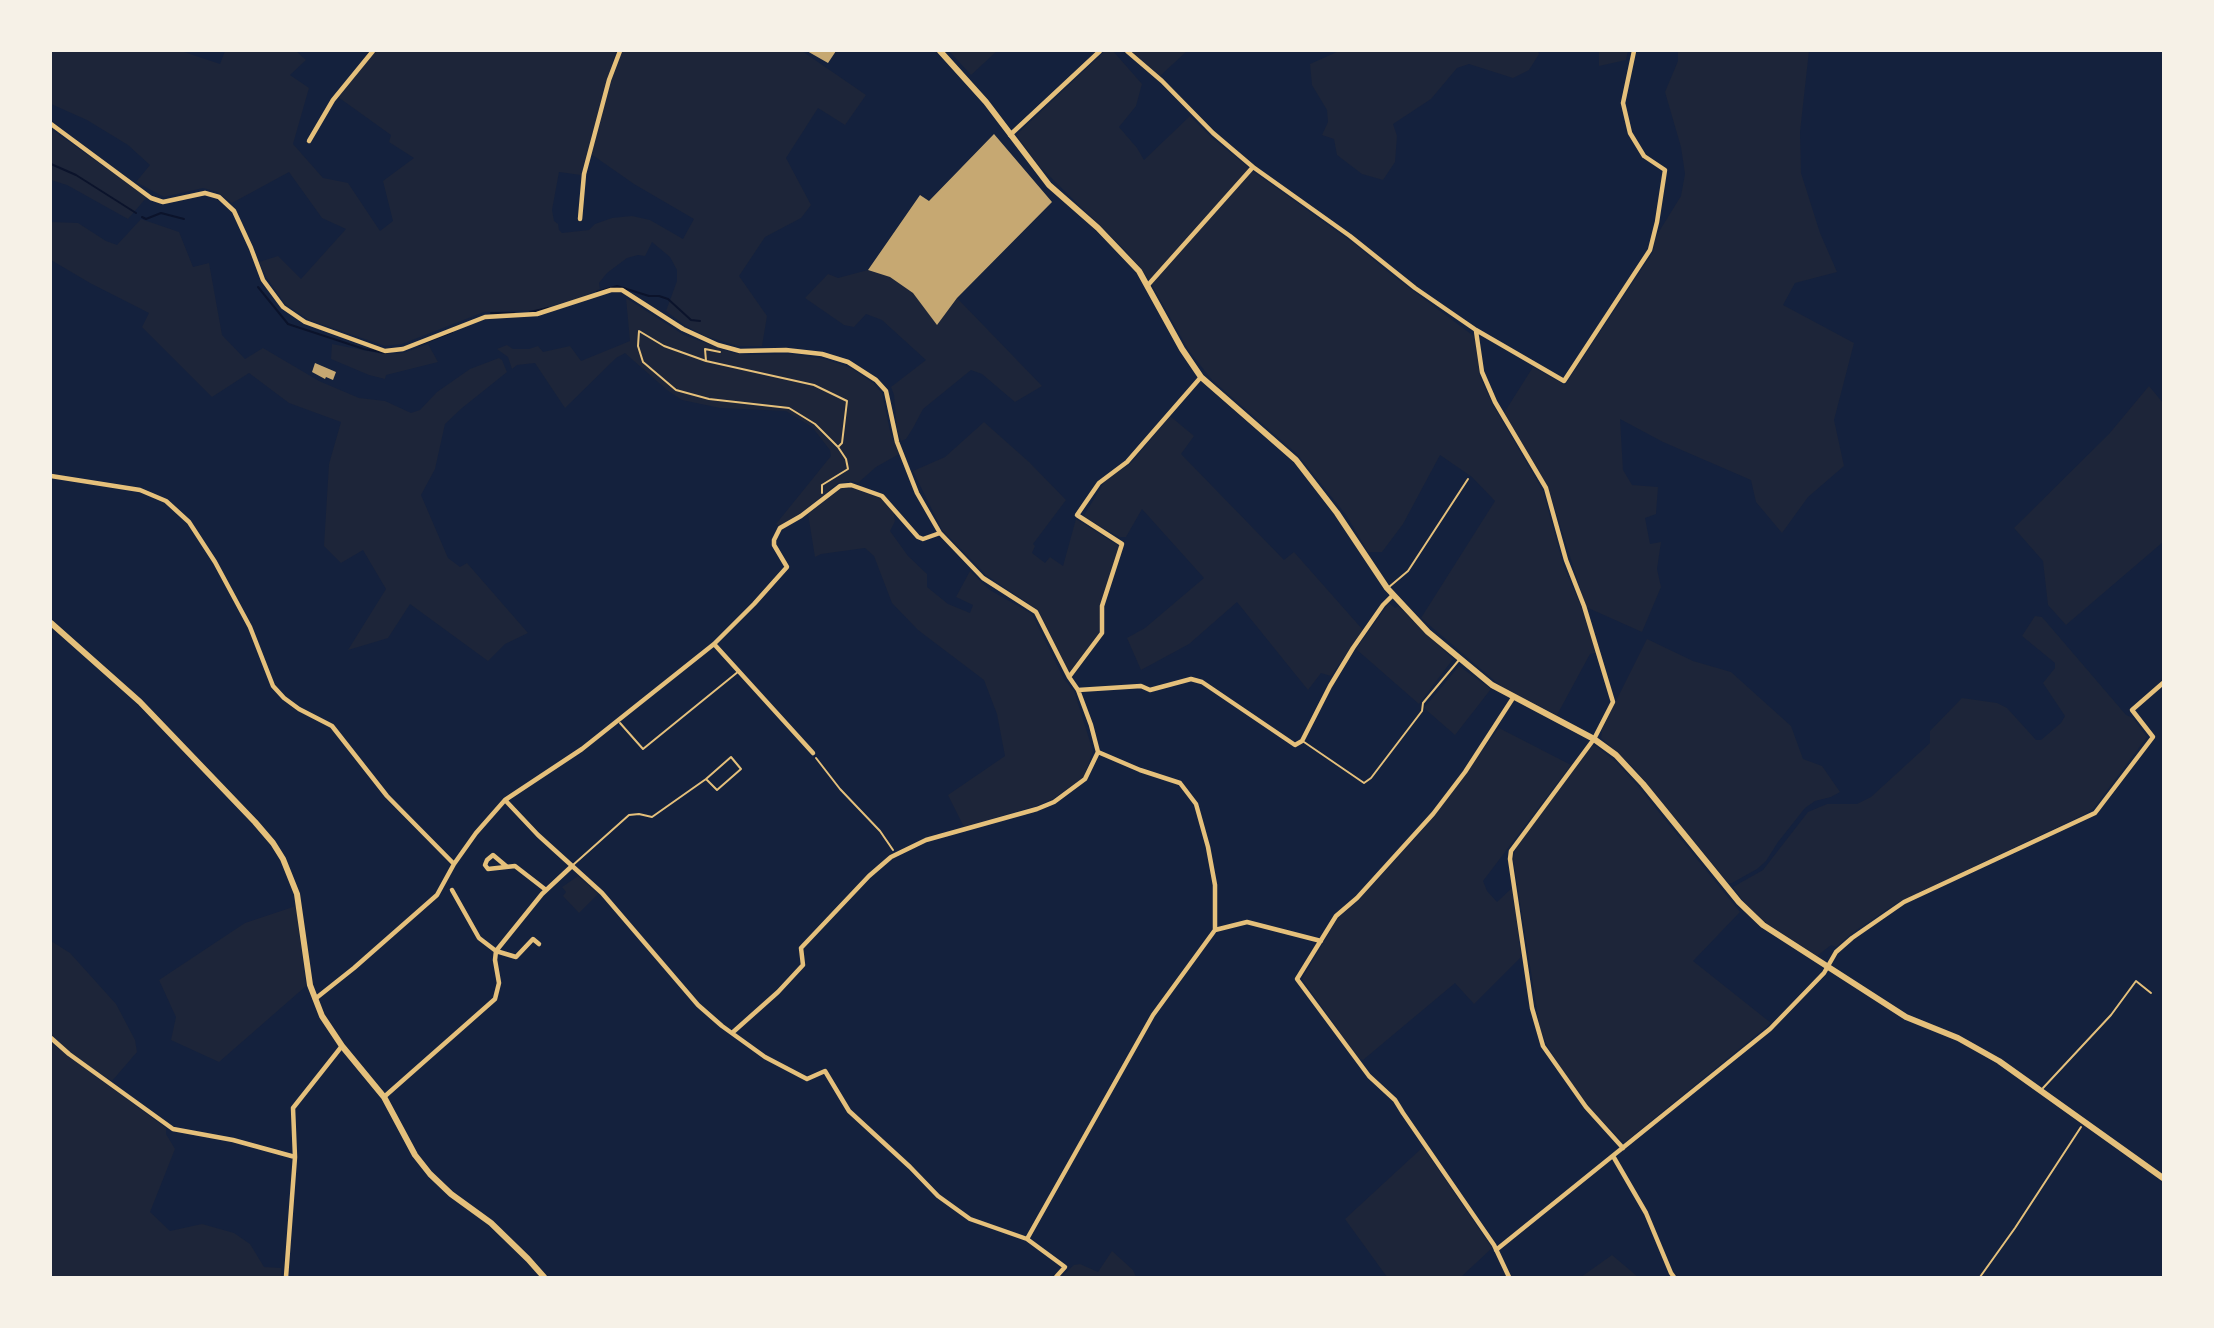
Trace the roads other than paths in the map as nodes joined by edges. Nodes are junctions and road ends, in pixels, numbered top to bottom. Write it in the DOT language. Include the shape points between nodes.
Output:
graph roads {
  1 [pos="373,51"];
  2 [pos="620,51"];
  3 [pos="940,51"];
  4 [pos="1100,51"];
  5 [pos="1127,51"];
  6 [pos="1634,51"];
  7 [pos="51,124"];
  8 [pos="1010,135"];
  9 [pos="309,141"];
  10 [pos="1253,167"];
  11 [pos="580,219"];
  12 [pos="1148,285"];
  13 [pos="1476,330"];
  14 [pos="1201,377"];
  15 [pos="51,476"];
  16 [pos="1468,479"];
  17 [pos="940,533"];
  18 [pos="1387,588"];
  19 [pos="1393,595"];
  20 [pos="51,623"];
  21 [pos="714,644"];
  22 [pos="1460,659"];
  23 [pos="740,671"];
  24 [pos="1069,677"];
  25 [pos="2163,683"];
  26 [pos="1078,690"];
  27 [pos="1513,698"];
  28 [pos="618,720"];
  29 [pos="1594,739"];
  30 [pos="1302,741"];
  31 [pos="1098,752"];
  32 [pos="813,753"];
  33 [pos="706,779"];
  34 [pos="506,800"];
  35 [pos="454,864"];
  36 [pos="506,866"];
  37 [pos="572,866"];
  38 [pos="452,890"];
  39 [pos="546,891"];
  40 [pos="1215,930"];
  41 [pos="1321,941"];
  42 [pos="539,944"];
  43 [pos="496,951"];
  44 [pos="1827,968"];
  45 [pos="2151,993"];
  46 [pos="314,999"];
  47 [pos="732,1033"];
  48 [pos="51,1038"];
  49 [pos="342,1046"];
  50 [pos="2040,1091"];
  51 [pos="384,1097"];
  52 [pos="1623,1148"];
  53 [pos="1613,1156"];
  54 [pos="295,1157"];
  55 [pos="2163,1178"];
  56 [pos="1027,1239"];
  57 [pos="1496,1250"];
  58 [pos="286,1277"];
  59 [pos="544,1277"];
  60 [pos="1056,1277"];
  61 [pos="1509,1277"];
  62 [pos="1674,1277"];
  1 -- 9 [label="street" via="333,100"];
  2 -- 11 [label="street" via="584,174"];
  3 -- 8 [label="main road"];
  4 -- 8 [label="street"];
  5 -- 10 [label="street"];
  6 -- 13 [label="street" via="1623,103 1630,133 1644,156 1665,170 1650,250 1564,381"];
  7 -- 17 [label="street" via="151,198 163,202 205,193 219,197 234,211 263,280 283,307 305,322 385,351 402,349 485,317 537,314 622,290 683,329 718,345 740,351 822,354 848,362 886,391 897,442 917,493"];
  8 -- 12 [label="main road" via="1049,185 1108,237"];
  10 -- 12 [label="street"];
  10 -- 13 [label="street"];
  12 -- 14 [label="main road"];
  13 -- 29 [label="street" via="1482,372 1495,402 1546,488 1613,702"];
  14 -- 18 [label="main road" via="1296,460"];
  14 -- 24 [label="street" via="1127,462 1099,483 1077,515 1122,544 1102,606 1102,633"];
  15 -- 35 [label="street" via="140,490 166,501 189,522 250,627 274,686 299,709 332,726 387,796"];
  16 -- 18 [label="lane" via="1408,571"];
  17 -- 21 [label="street" via="918,537 882,496 851,485 840,486 780,528 774,545 786,570"];
  17 -- 24 [label="street" via="983,578 1036,612"];
  18 -- 19 [label="main road"];
  19 -- 22 [label="main road"];
  19 -- 30 [label="street" via="1353,648"];
  20 -- 46 [label="main road" via="140,703 272,843 297,894"];
  21 -- 23 [label="street"];
  21 -- 28 [label="street"];
  22 -- 27 [label="main road"];
  22 -- 30 [label="lane" via="1364,783"];
  23 -- 28 [label="lane" via="643,750"];
  23 -- 32 [label="street"];
  24 -- 26 [label="street"];
  25 -- 44 [label="street" via="2132,710 2153,737 2095,813 1904,902 1852,938"];
  26 -- 30 [label="street" via="1141,686 1150,690 1191,680 1202,682 1295,745"];
  26 -- 31 [label="street"];
  27 -- 29 [label="main road"];
  27 -- 41 [label="street" via="1433,814 1336,916"];
  28 -- 34 [label="street"];
  29 -- 44 [label="main road" via="1643,785 1751,915"];
  29 -- 52 [label="street" via="1511,851 1510,859 1532,1008 1543,1046 1586,1107"];
  31 -- 40 [label="street" via="1180,783 1196,804 1215,885"];
  31 -- 47 [label="street" via="1086,779 1054,802 926,840 891,857 801,948 803,965"];
  33 -- 33 [label="lane" via="731,757 741,769 717,790"];
  33 -- 37 [label="lane" via="652,817 629,815"];
  34 -- 35 [label="street"];
  34 -- 37 [label="street"];
  35 -- 46 [label="street" via="437,895"];
  36 -- 39 [label="street" via="514,866"];
  37 -- 39 [label="street"];
  37 -- 47 [label="street" via="602,893 698,1005"];
  38 -- 43 [label="street" via="479,938"];
  39 -- 43 [label="street"];
  40 -- 41 [label="street" via="1247,922"];
  40 -- 56 [label="street" via="1153,1015"];
  41 -- 57 [label="street" via="1297,979 1369,1076 1395,1100"];
  42 -- 43 [label="street" via="533,939 516,957"];
  43 -- 51 [label="street" via="499,983 495,999"];
  44 -- 50 [label="main road" via="1906,1017 1999,1061"];
  44 -- 52 [label="street" via="1770,1029"];
  45 -- 50 [label="lane" via="2136,981"];
  46 -- 49 [label="main road"];
  47 -- 56 [label="street" via="807,1079 825,1071 849,1111 938,1196 970,1219"];
  48 -- 54 [label="street" via="173,1129"];
  49 -- 51 [label="main road"];
  49 -- 54 [label="street" via="293,1108"];
  50 -- 55 [label="main road"];
  51 -- 59 [label="main road" via="430,1174 492,1223"];
  52 -- 53 [label="street"];
  53 -- 57 [label="street"];
  53 -- 62 [label="street" via="1646,1213"];
  54 -- 58 [label="street"];
  56 -- 60 [label="street" via="1065,1267"];
  57 -- 61 [label="street"];
}
